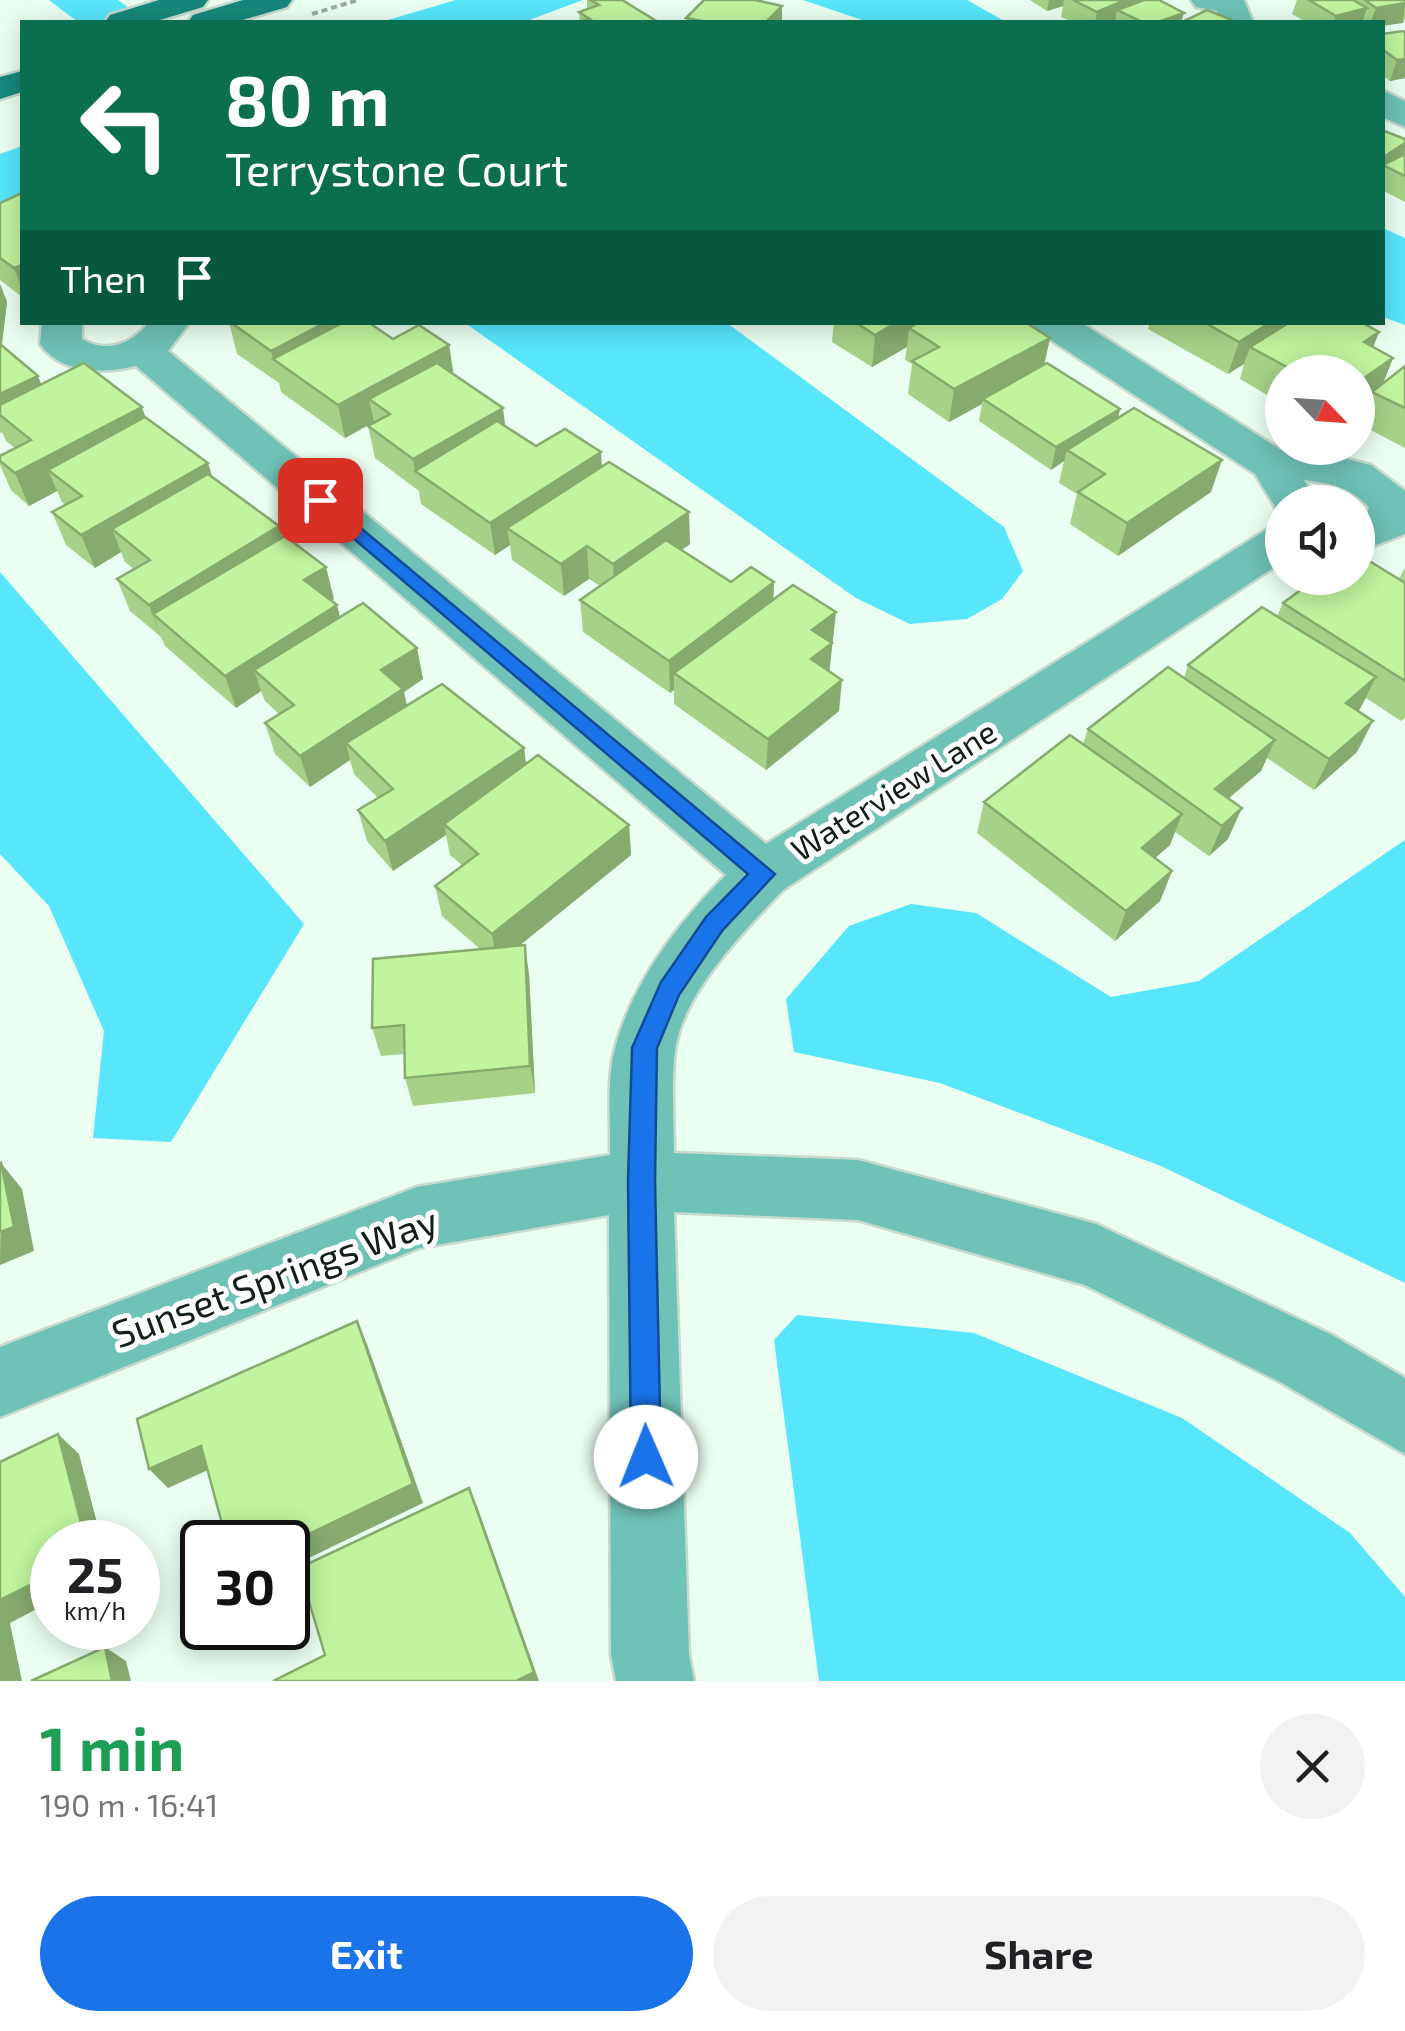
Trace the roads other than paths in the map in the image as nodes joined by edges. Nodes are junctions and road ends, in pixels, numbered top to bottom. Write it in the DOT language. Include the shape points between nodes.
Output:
graph roads {
  1 [pos="182,3"];
  2 [pos="288,8"];
  3 [pos="127,20"];
  4 [pos="216,20"];
  5 [pos="62,325"];
  6 [pos="1055,325"];
  7 [pos="156,337"];
  8 [pos="1314,485"];
  9 [pos="1367,485"];
  10 [pos="1265,486"];
  11 [pos="1375,489"];
  12 [pos="1265,517"];
  13 [pos="1375,531"];
  14 [pos="763,874"];
  15 [pos="641,1181"];
  16 [pos="0,1382"];
  17 [pos="1405,1418"];
  18 [pos="655,1681"];
  1 -- 3 [label="main road"];
  2 -- 4 [label="main road"];
  5 -- 7 [label="street" via="61,344 70,353 104,359"];
  6 -- 10 [label="street"];
  7 -- 14 [label="street"];
  8 -- 9 [label="street" via="1338,470"];
  11 -- 13 [label="street" via="1392,506 1386,527"];
  12 -- 14 [label="street, Waterview Lane"];
  14 -- 15 [label="street, Waterview Lane" via="714,924 670,990 644,1048"];
  15 -- 16 [label="street, Sunset Springs Way" via="417,1218"];
  15 -- 17 [label="street, Sunset Springs Way" via="858,1190 1096,1256 1307,1359"];
  15 -- 18 [label="street, Waterview Lane"];
}
